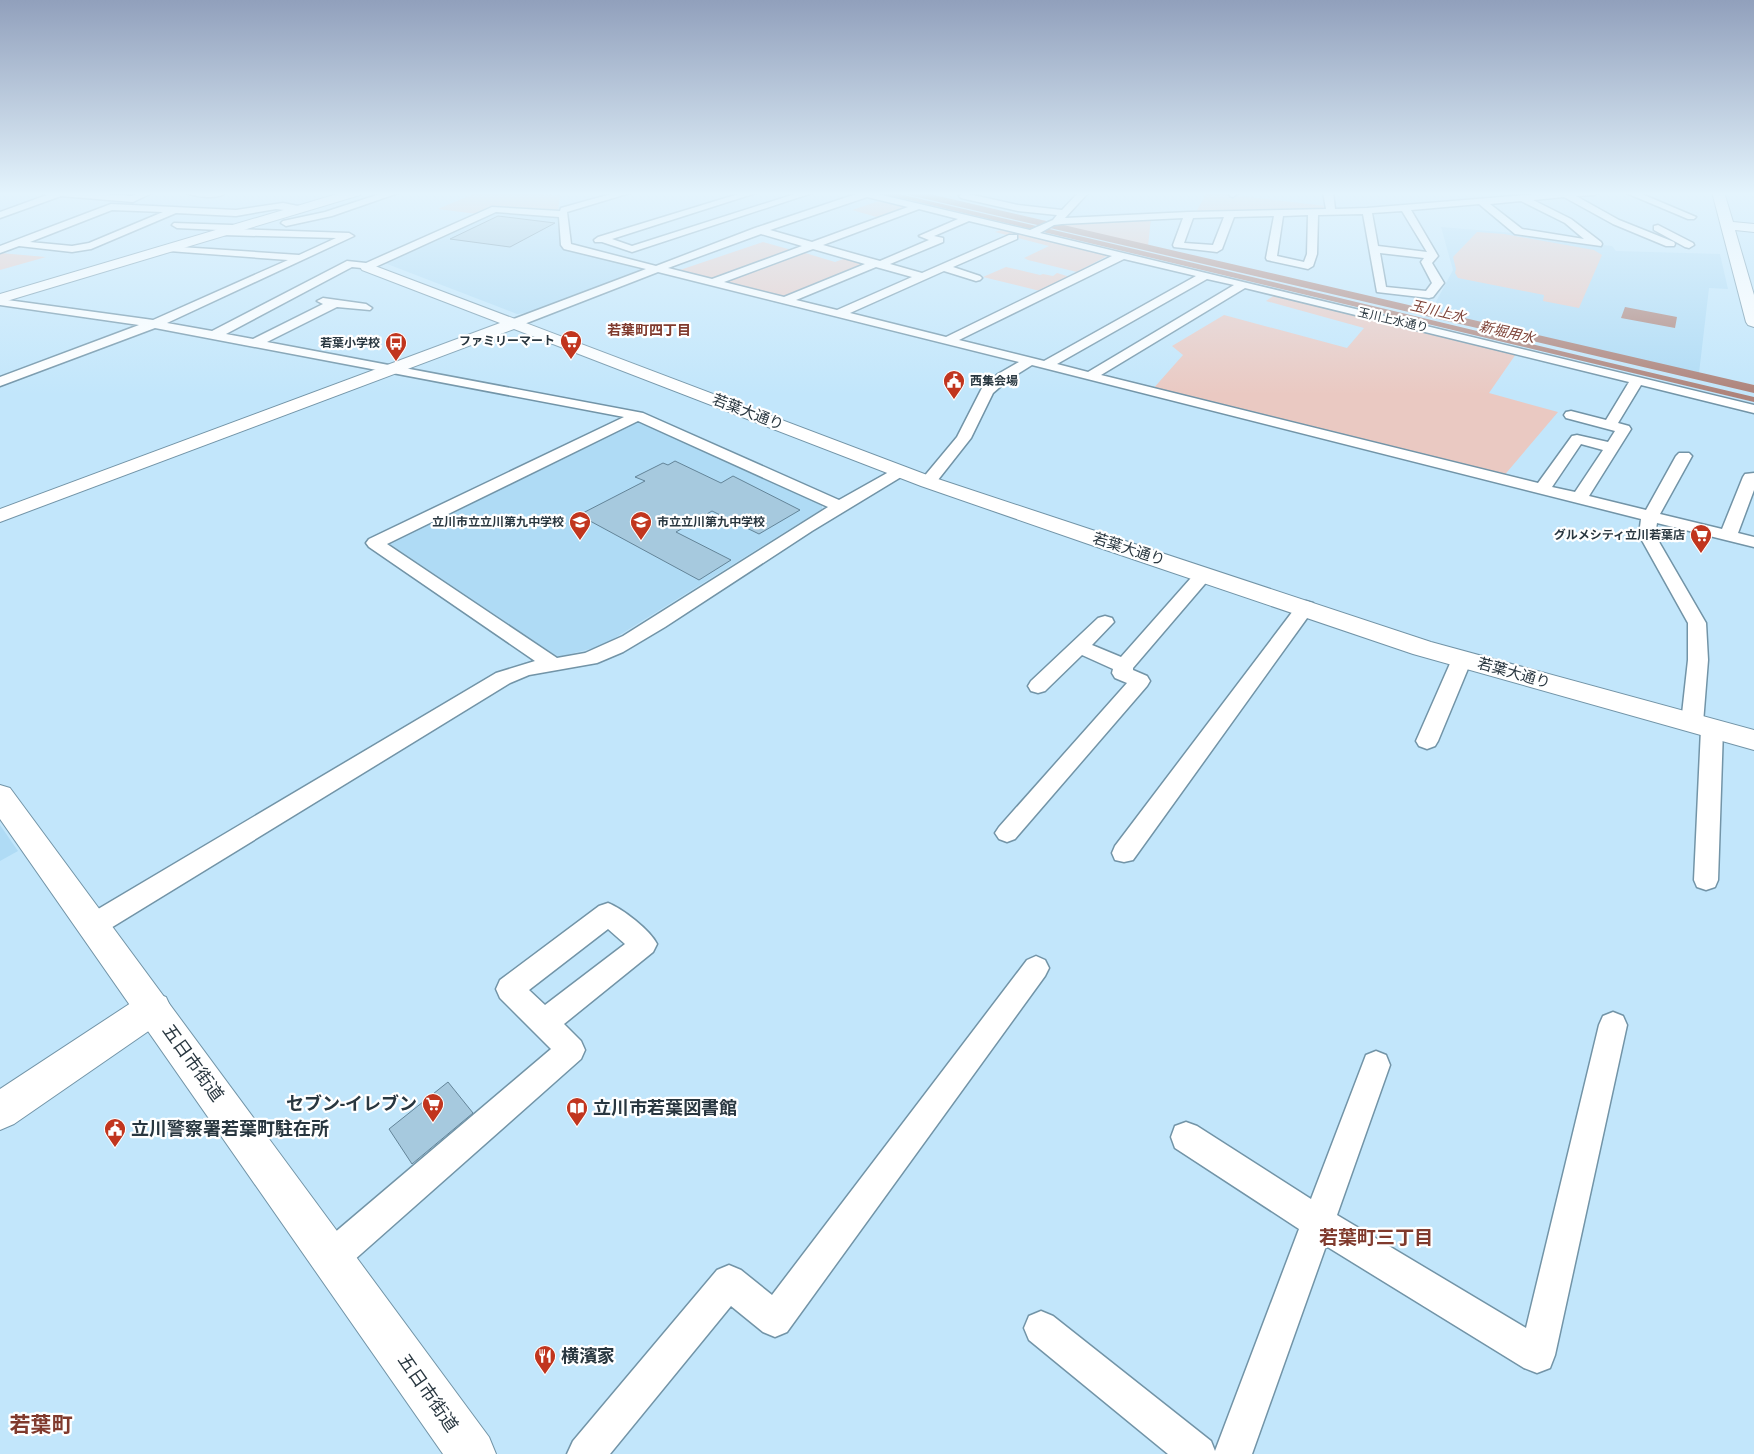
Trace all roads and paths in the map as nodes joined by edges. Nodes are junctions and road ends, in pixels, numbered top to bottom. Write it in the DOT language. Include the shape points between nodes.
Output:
graph roads {
  1 [pos="131,260"];
  2 [pos="295,260"];
  3 [pos="383,260"];
  4 [pos="621,260"];
  5 [pos="682,260"];
  6 [pos="774,260"];
  7 [pos="865,260"];
  8 [pos="889,260"];
  9 [pos="962,260"];
  10 [pos="1113,260"];
  11 [pos="1144,260"];
  12 [pos="1280,260"];
  13 [pos="1310,260"];
  14 [pos="1376,260"];
  15 [pos="1429,260"];
  16 [pos="1738,260"];
  17 [pos="879,264"];
  18 [pos="367,267"];
  19 [pos="944,268"];
  20 [pos="658,269"];
  21 [pos="1206,274"];
  22 [pos="923,278"];
  23 [pos="976,278"];
  24 [pos="714,282"];
  25 [pos="1244,284"];
  26 [pos="290,295"];
  27 [pos="786,300"];
  28 [pos="0,301"];
  29 [pos="335,303"];
  30 [pos="366,308"];
  31 [pos="840,313"];
  32 [pos="1753,317"];
  33 [pos="515,323"];
  34 [pos="154,324"];
  35 [pos="215,336"];
  36 [pos="949,340"];
  37 [pos="255,343"];
  38 [pos="1030,361"];
  39 [pos="1046,365"];
  40 [pos="394,370"];
  41 [pos="1090,376"];
  42 [pos="1636,380"];
  43 [pos="0,382"];
  44 [pos="1754,410"];
  45 [pos="1571,415"];
  46 [pos="638,416"];
  47 [pos="1610,425"];
  48 [pos="1612,448"];
  49 [pos="1684,456"];
  50 [pos="901,471"];
  51 [pos="1751,477"];
  52 [pos="928,482"];
  53 [pos="1542,489"];
  54 [pos="1579,499"];
  55 [pos="839,506"];
  56 [pos="0,516"];
  57 [pos="1650,516"];
  58 [pos="1728,536"];
  59 [pos="1754,542"];
  60 [pos="1204,574"];
  61 [pos="1306,607"];
  62 [pos="1105,622"];
  63 [pos="1079,647"];
  64 [pos="1462,659"];
  65 [pos="554,665"];
  66 [pos="1124,666"];
  67 [pos="1038,686"];
  68 [pos="1702,726"];
  69 [pos="1754,740"];
  70 [pos="1427,741"];
  71 [pos="0,796"];
  72 [pos="1007,833"];
  73 [pos="1124,853"];
  74 [pos="1706,880"];
  75 [pos="92,926"];
  76 [pos="1036,968"];
  77 [pos="153,1008"];
  78 [pos="544,1023"];
  79 [pos="1613,1024"];
  80 [pos="1376,1065"];
  81 [pos="0,1111"];
  82 [pos="1186,1137"];
  83 [pos="1319,1222"];
  84 [pos="332,1258"];
  85 [pos="1041,1328"];
  86 [pos="472,1454"];
  87 [pos="586,1454"];
  88 [pos="1198,1454"];
  89 [pos="1233,1454"];
  1 -- 28 [label="street"];
  2 -- 34 [label="street"];
  3 -- 18 [label="street"];
  4 -- 20 [label="street"];
  5 -- 20 [label="street"];
  6 -- 24 [label="street"];
  7 -- 17 [label="street"];
  8 -- 17 [label="street"];
  9 -- 19 [label="street"];
  10 -- 36 [label="street"];
  11 -- 21 [label="street, 玉川上水通り"];
  12 -- 13 [label="street" via="1308,266"];
  14 -- 15 [label="street" via="1381,290 1429,295 1438,283 1426,262"];
  16 -- 32 [label="street"];
  17 -- 22 [label="street"];
  17 -- 27 [label="street"];
  18 -- 26 [label="street" via="350,263"];
  18 -- 33 [label="street, 若葉大通り"];
  19 -- 22 [label="street"];
  19 -- 23 [label="street"];
  20 -- 24 [label="street"];
  20 -- 33 [label="street"];
  21 -- 25 [label="street, 玉川上水通り"];
  21 -- 39 [label="street"];
  22 -- 31 [label="street"];
  24 -- 27 [label="street"];
  25 -- 41 [label="street"];
  25 -- 42 [label="street, 玉川上水通り"];
  26 -- 29 [label="street"];
  26 -- 35 [label="street"];
  27 -- 31 [label="street"];
  28 -- 34 [label="street"];
  29 -- 30 [label="street"];
  29 -- 37 [label="street"];
  31 -- 36 [label="street"];
  33 -- 40 [label="street"];
  33 -- 50 [label="street, 若葉大通り"];
  34 -- 35 [label="street"];
  34 -- 43 [label="street"];
  35 -- 37 [label="street"];
  36 -- 38 [label="street"];
  37 -- 40 [label="street"];
  38 -- 39 [label="street"];
  38 -- 52 [label="street" via="987,391 964,438"];
  39 -- 41 [label="street"];
  40 -- 46 [label="street"];
  40 -- 56 [label="street"];
  41 -- 53 [label="street"];
  42 -- 44 [label="street, 玉川上水通り"];
  42 -- 47 [label="street"];
  45 -- 47 [label="street"];
  46 -- 55 [label="street"];
  46 -- 65 [label="street" via="375,543"];
  47 -- 48 [label="street" via="1624,429"];
  48 -- 53 [label="street" via="1577,438"];
  48 -- 54 [label="street"];
  49 -- 57 [label="street"];
  50 -- 52 [label="street, 若葉大通り"];
  50 -- 55 [label="street"];
  51 -- 58 [label="street"];
  52 -- 60 [label="street, 若葉大通り"];
  53 -- 54 [label="street"];
  54 -- 57 [label="street"];
  55 -- 65 [label="street" via="651,628 601,654"];
  57 -- 58 [label="street"];
  57 -- 68 [label="street" via="1647,535 1697,623"];
  58 -- 59 [label="street"];
  60 -- 61 [label="street, 若葉大通り"];
  60 -- 66 [label="street"];
  61 -- 64 [label="street, 若葉大通り"];
  61 -- 73 [label="street"];
  62 -- 63 [label="street"];
  63 -- 66 [label="street"];
  63 -- 67 [label="street"];
  64 -- 68 [label="street, 若葉大通り"];
  64 -- 70 [label="street"];
  65 -- 75 [label="street" via="519,670 503,678"];
  66 -- 72 [label="street" via="1122,673 1140,681"];
  68 -- 69 [label="street, 若葉大通り"];
  68 -- 74 [label="street" via="1708,797"];
  71 -- 75 [label="street, 五日市街道"];
  75 -- 77 [label="street, 五日市街道"];
  76 -- 87 [label="street" via="775,1320 729,1282"];
  77 -- 81 [label="street"];
  77 -- 84 [label="street, 五日市街道"];
  78 -- 84 [label="street" via="571,1050"];
  79 -- 83 [label="street" via="1537,1355"];
  80 -- 83 [label="street"];
  82 -- 83 [label="street"];
  83 -- 89 [label="street"];
  84 -- 86 [label="street, 五日市街道"];
  85 -- 88 [label="street"];
}
